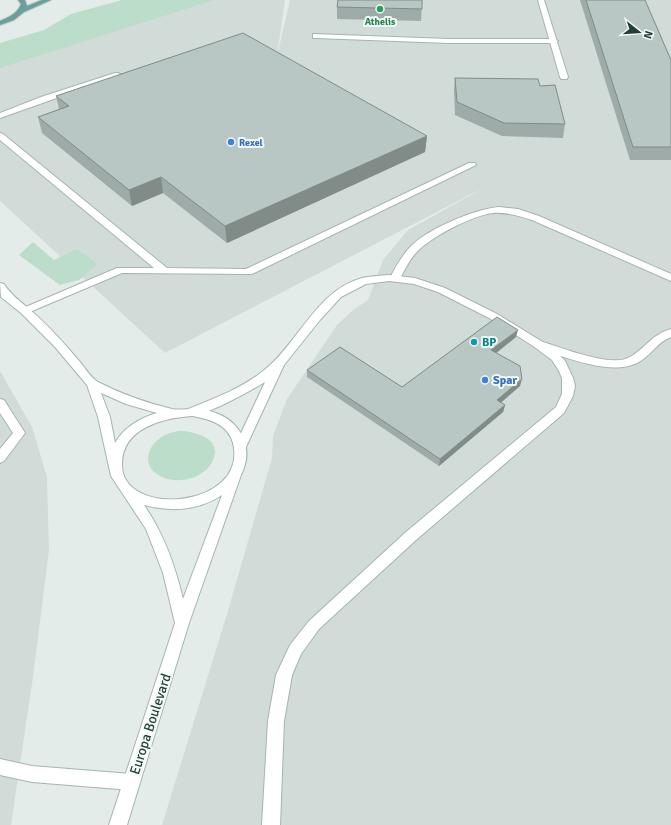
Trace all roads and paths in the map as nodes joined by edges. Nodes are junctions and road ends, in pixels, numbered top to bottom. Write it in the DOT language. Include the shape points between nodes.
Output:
graph roads {
  1 [pos="21,0"];
  2 [pos="48,0"];
  3 [pos="541,0"];
  4 [pos="22,10"];
  5 [pos="0,24"];
  6 [pos="316,36"];
  7 [pos="554,41"];
  8 [pos="126,73"];
  9 [pos="564,76"];
  10 [pos="0,116"];
  11 [pos="0,136"];
  12 [pos="472,165"];
  13 [pos="164,271"];
  14 [pos="395,278"];
  15 [pos="671,278"];
  16 [pos="2,291"];
  17 [pos="25,311"];
  18 [pos="671,332"];
  19 [pos="543,346"];
  20 [pos="280,362"];
  21 [pos="92,384"];
  22 [pos="0,404"];
  23 [pos="192,412"];
  24 [pos="171,413"];
  25 [pos="241,446"];
  26 [pos="0,458"];
  27 [pos="115,466"];
  28 [pos="235,476"];
  29 [pos="124,487"];
  30 [pos="182,623"];
  31 [pos="0,767"];
  32 [pos="131,782"];
  33 [pos="118,825"];
  34 [pos="271,825"];
  1 -- 4 [label="main road" via="24,4"];
  2 -- 4 [label="main road"];
  3 -- 7 [label="street"];
  4 -- 5 [label="main road"];
  6 -- 7 [label="street" via="449,41"];
  7 -- 9 [label="street"];
  8 -- 10 [label="street"];
  11 -- 13 [label="street"];
  12 -- 13 [label="street" via="248,272"];
  13 -- 17 [label="street" via="121,270"];
  14 -- 15 [label="street" via="411,251 431,235 473,216 499,210 526,215"];
  14 -- 19 [label="street" via="426,284 448,293 488,313"];
  14 -- 20 [label="street" via="358,283 340,292"];
  16 -- 17 [label="street"];
  17 -- 21 [label="street"];
  18 -- 19 [label="street" via="631,361 619,364 600,362"];
  19 -- 34 [label="street" via="558,359 567,374 568,393 560,410 411,536 314,625 295,650 284,675 276,721"];
  20 -- 23 [label="street" via="239,392"];
  20 -- 25 [label="street"];
  21 -- 24 [label="street" via="130,401"];
  21 -- 27 [label="street" via="104,417"];
  22 -- 26 [label="street" via="19,433"];
  23 -- 24 [label="street"];
  23 -- 25 [label="street" via="210,415 225,422 236,433"];
  24 -- 27 [label="street" via="153,418 124,438 117,452"];
  25 -- 28 [label="street" via="241,461"];
  27 -- 29 [label="street" via="117,477"];
  28 -- 29 [label="street" via="221,490 202,500 180,505 158,504 138,498"];
  28 -- 30 [label="street, Europa Boulevard"];
  29 -- 30 [label="street" via="152,527 170,573"];
  30 -- 32 [label="street, Europa Boulevard"];
  31 -- 32 [label="street" via="32,774"];
  32 -- 33 [label="street, Europa Boulevard"];
}
